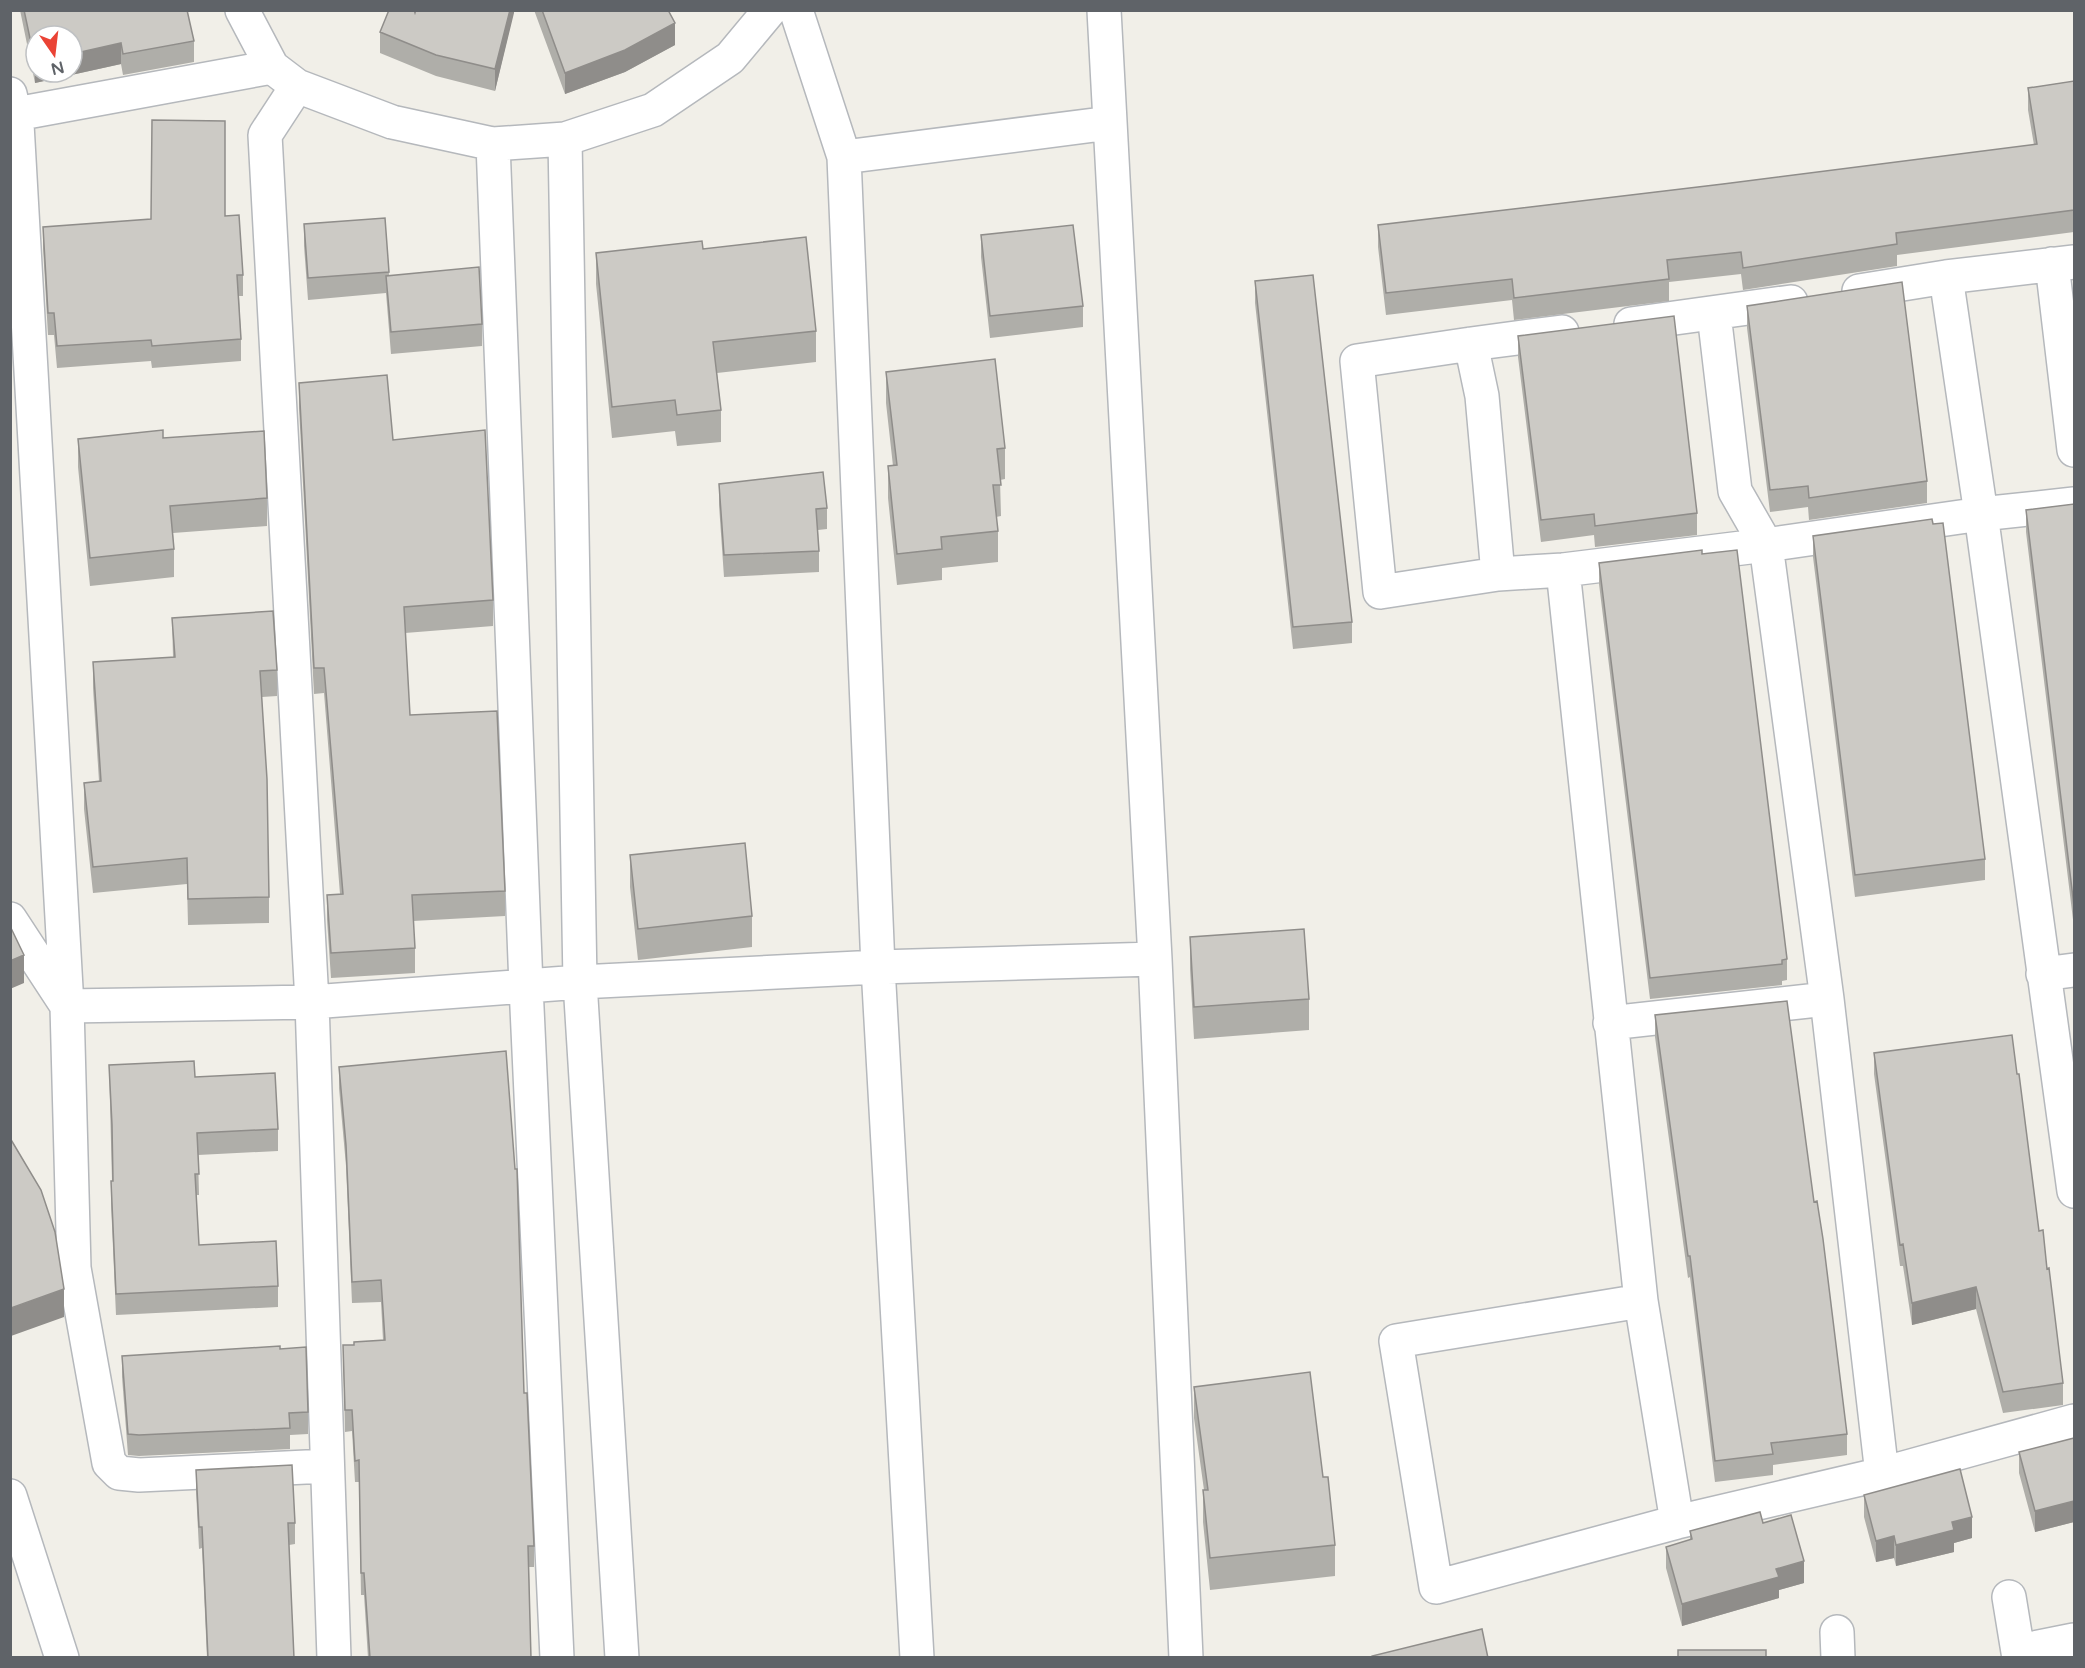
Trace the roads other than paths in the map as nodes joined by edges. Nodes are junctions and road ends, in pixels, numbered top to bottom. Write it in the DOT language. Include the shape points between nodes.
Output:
graph roads {
  1 [pos="242,10"];
  2 [pos="770,10"];
  3 [pos="796,10"];
  4 [pos="1104,10"];
  5 [pos="285,77"];
  6 [pos="14,114"];
  7 [pos="1110,123"];
  8 [pos="565,139"];
  9 [pos="493,144"];
  10 [pos="844,157"];
  11 [pos="2063,263"];
  12 [pos="1946,277"];
  13 [pos="1714,314"];
  14 [pos="1471,344"];
  15 [pos="22,430"];
  16 [pos="2074,450"];
  17 [pos="2074,504"];
  18 [pos="1982,514"];
  19 [pos="1766,546"];
  20 [pos="1563,570"];
  21 [pos="1498,573"];
  22 [pos="10,919"];
  23 [pos="1155,959"];
  24 [pos="878,967"];
  25 [pos="2059,972"];
  26 [pos="580,982"];
  27 [pos="526,986"];
  28 [pos="1827,999"];
  29 [pos="312,1002"];
  30 [pos="67,1006"];
  31 [pos="1610,1023"];
  32 [pos="2074,1191"];
  33 [pos="1641,1301"];
  34 [pos="2074,1421"];
  35 [pos="327,1466"];
  36 [pos="1882,1474"];
  37 [pos="10,1496"];
  38 [pos="1677,1522"];
  39 [pos="2009,1597"];
  40 [pos="2074,1640"];
  41 [pos="2019,1654"];
  42 [pos="62,1658"];
  43 [pos="334,1658"];
  44 [pos="557,1658"];
  45 [pos="622,1658"];
  46 [pos="917,1658"];
  47 [pos="1186,1658"];
  1 -- 5 [label="street"];
  2 -- 8 [label="street" via="729,58 653,110"];
  3 -- 10 [label="street"];
  4 -- 7 [label="street"];
  5 -- 6 [label="street"];
  5 -- 9 [label="street" via="392,122"];
  5 -- 29 [label="street" via="265,135"];
  6 -- 15 [label="street"];
  7 -- 10 [label="street"];
  7 -- 23 [label="street"];
  8 -- 9 [label="street"];
  8 -- 26 [label="street"];
  9 -- 27 [label="street"];
  10 -- 24 [label="street"];
  11 -- 12 [label="street"];
  11 -- 16 [label="street"];
  12 -- 13 [label="street"];
  12 -- 18 [label="street"];
  13 -- 14 [label="street"];
  13 -- 19 [label="street" via="1735,491"];
  14 -- 21 [label="street" via="1482,396"];
  14 -- 21 [label="street" via="1357,361 1380,592"];
  15 -- 30 [label="street"];
  17 -- 18 [label="street"];
  18 -- 19 [label="street"];
  18 -- 25 [label="street"];
  19 -- 20 [label="street"];
  19 -- 28 [label="street"];
  20 -- 21 [label="street"];
  20 -- 31 [label="street"];
  22 -- 30 [label="street"];
  23 -- 24 [label="street"];
  23 -- 47 [label="street"];
  24 -- 26 [label="street"];
  24 -- 46 [label="street"];
  25 -- 32 [label="street"];
  26 -- 27 [label="street"];
  26 -- 45 [label="street"];
  27 -- 29 [label="street"];
  27 -- 44 [label="street"];
  28 -- 31 [label="street"];
  28 -- 36 [label="street"];
  29 -- 30 [label="street"];
  29 -- 35 [label="street"];
  30 -- 35 [label="street" via="74,1268 109,1463 119,1473 139,1475"];
  31 -- 33 [label="street"];
  33 -- 38 [label="street"];
  33 -- 38 [label="street" via="1396,1341 1436,1587"];
  34 -- 36 [label="street"];
  35 -- 43 [label="street"];
  36 -- 38 [label="street"];
  37 -- 42 [label="street"];
  39 -- 41 [label="street"];
  40 -- 41 [label="street"];
}
